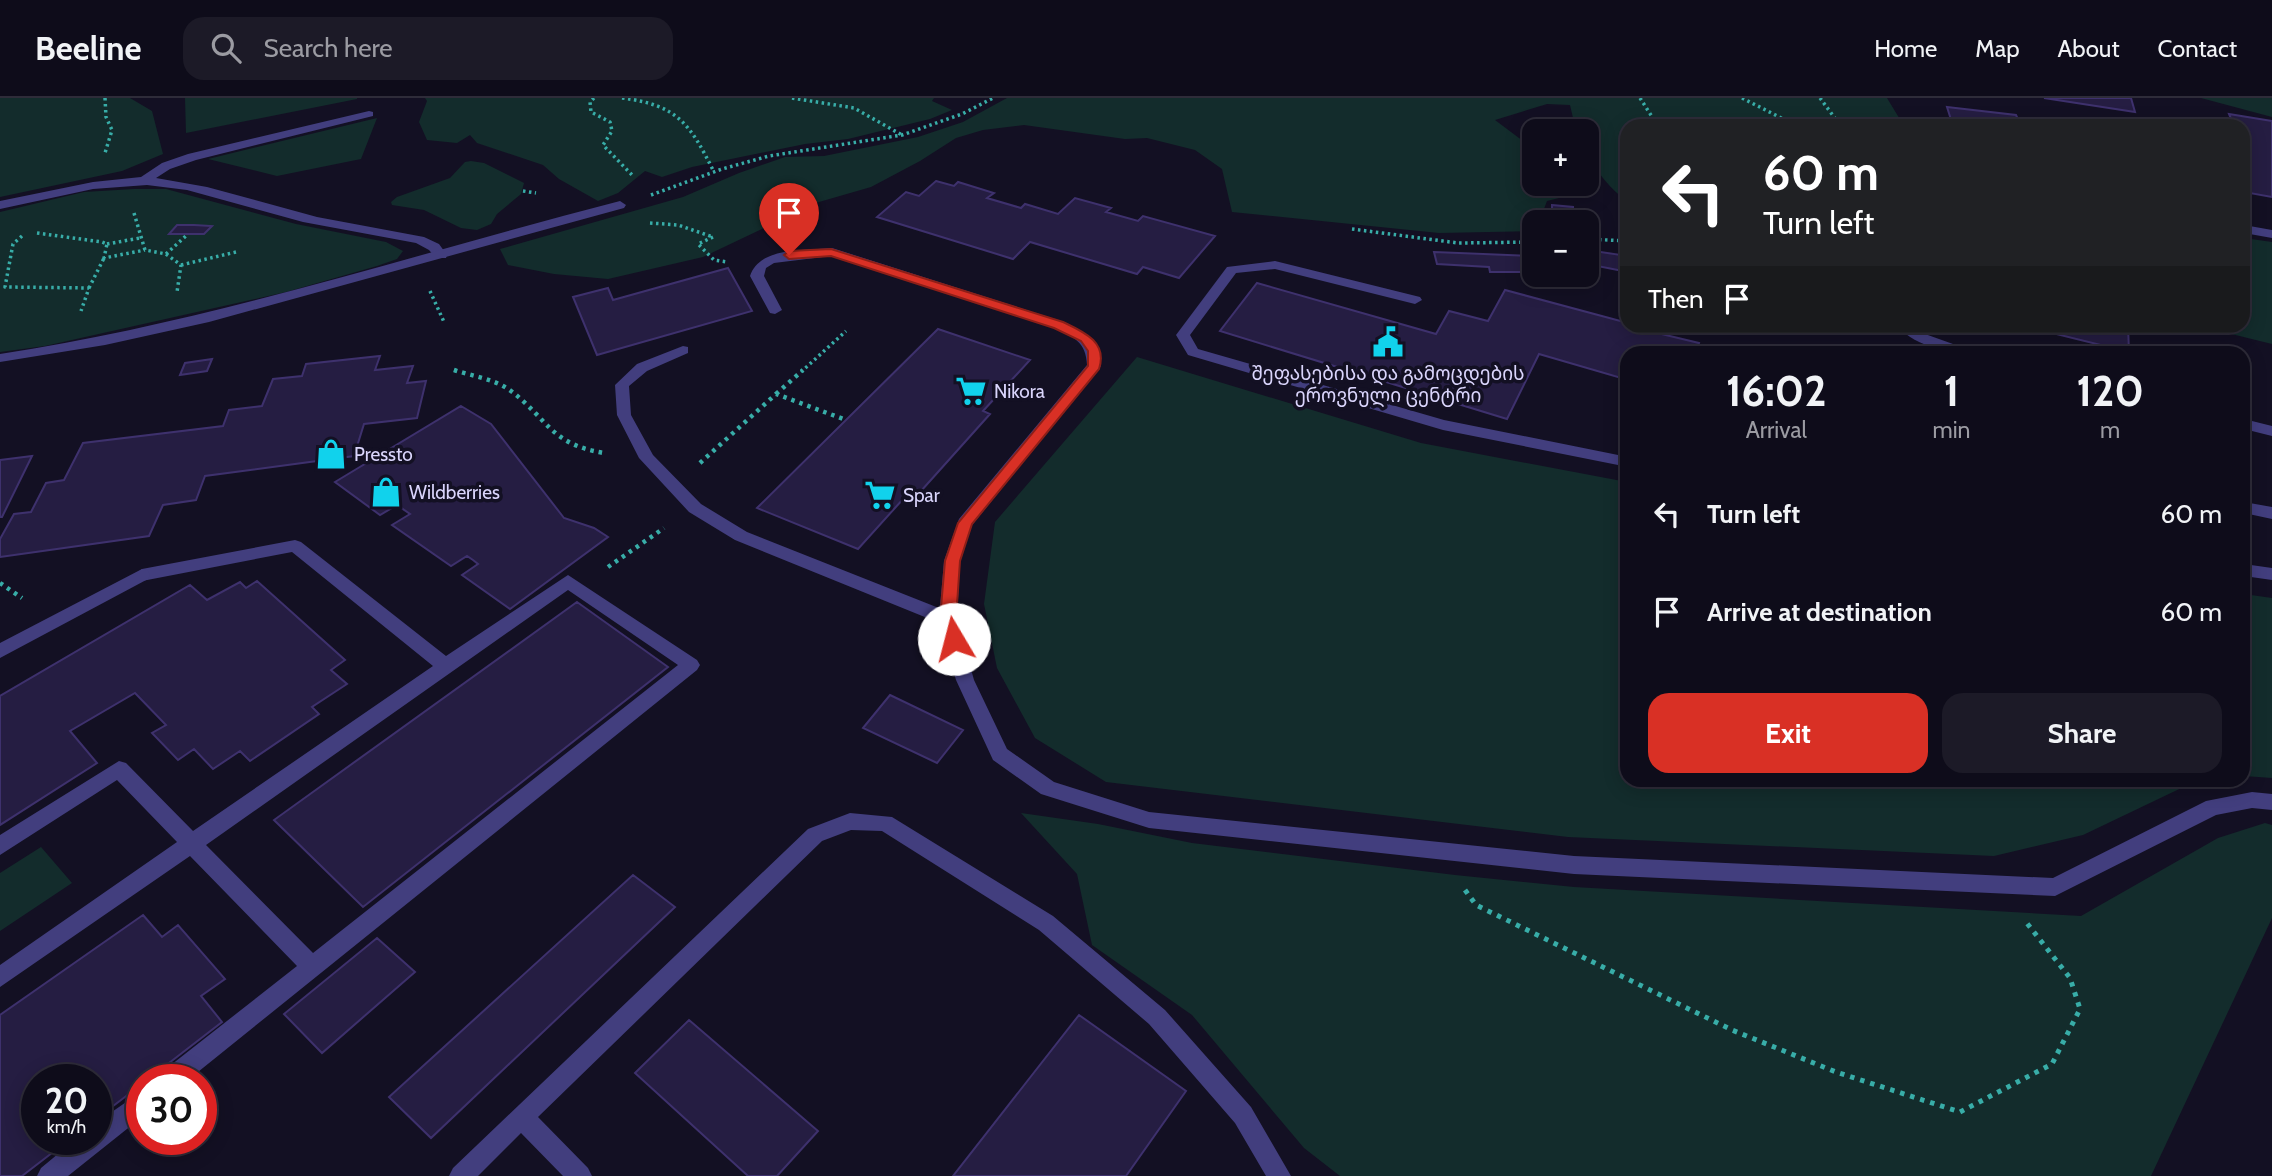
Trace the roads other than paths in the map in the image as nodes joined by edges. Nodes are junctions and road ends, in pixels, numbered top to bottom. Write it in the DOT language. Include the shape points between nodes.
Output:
graph roads {
  1 [pos="369,114"];
  2 [pos="145,180"];
  3 [pos="0,205"];
  4 [pos="620,205"];
  5 [pos="2250,230"];
  6 [pos="2272,234"];
  7 [pos="441,255"];
  8 [pos="1415,300"];
  9 [pos="775,310"];
  10 [pos="1915,333"];
  11 [pos="1949,346"];
  12 [pos="683,350"];
  13 [pos="0,358"];
  14 [pos="2250,426"];
  15 [pos="2272,431"];
  16 [pos="1620,460"];
  17 [pos="2250,509"];
  18 [pos="2272,513"];
  19 [pos="2250,571"];
  20 [pos="2272,574"];
  21 [pos="948,619"];
  22 [pos="0,651"];
  23 [pos="446,667"];
  24 [pos="2272,802"];
  25 [pos="191,843"];
  26 [pos="0,846"];
  27 [pos="312,967"];
  28 [pos="0,977"];
  29 [pos="190,1064"];
  30 [pos="126,1115"];
  31 [pos="521,1117"];
  32 [pos="112,1126"];
  33 [pos="76,1155"];
  34 [pos="49,1176"];
  35 [pos="461,1176"];
  36 [pos="580,1176"];
  37 [pos="1279,1176"];
  1 -- 2 [label="street" via="192,157"];
  2 -- 3 [label="street"];
  2 -- 7 [label="street" via="212,192 302,218 419,240"];
  4 -- 7 [label="street"];
  5 -- 6 [label="street"];
  7 -- 13 [label="street" via="301,296 161,329"];
  8 -- 16 [label="street" via="1275,265 1232,270 1183,335 1193,352 1443,425"];
  9 -- 21 [label="street" via="757,276 760,267 770,259 831,252 1059,325 1086,338 1094,351 1094,366 965,523 953,561"];
  10 -- 11 [label="street"];
  12 -- 21 [label="street" via="644,365 622,386 624,415 647,458 674,487 695,508 741,536"];
  14 -- 15 [label="street"];
  17 -- 18 [label="street"];
  19 -- 20 [label="street"];
  21 -- 24 [label="street" via="965,680 1000,754 1048,788 1149,820 1574,865 2055,887 2213,807 2252,800"];
  22 -- 23 [label="street" via="142,575 295,545"];
  23 -- 25 [label="street"];
  23 -- 27 [label="street" via="568,581 691,665"];
  25 -- 26 [label="street" via="119,769"];
  25 -- 27 [label="street"];
  25 -- 28 [label="street"];
  27 -- 29 [label="street"];
  30 -- 32 [label="street"];
  31 -- 35 [label="street"];
  31 -- 36 [label="street"];
  31 -- 37 [label="street" via="815,835 850,821 885,823 1046,923 1157,1017 1243,1115"];
  33 -- 34 [label="street"];
}
